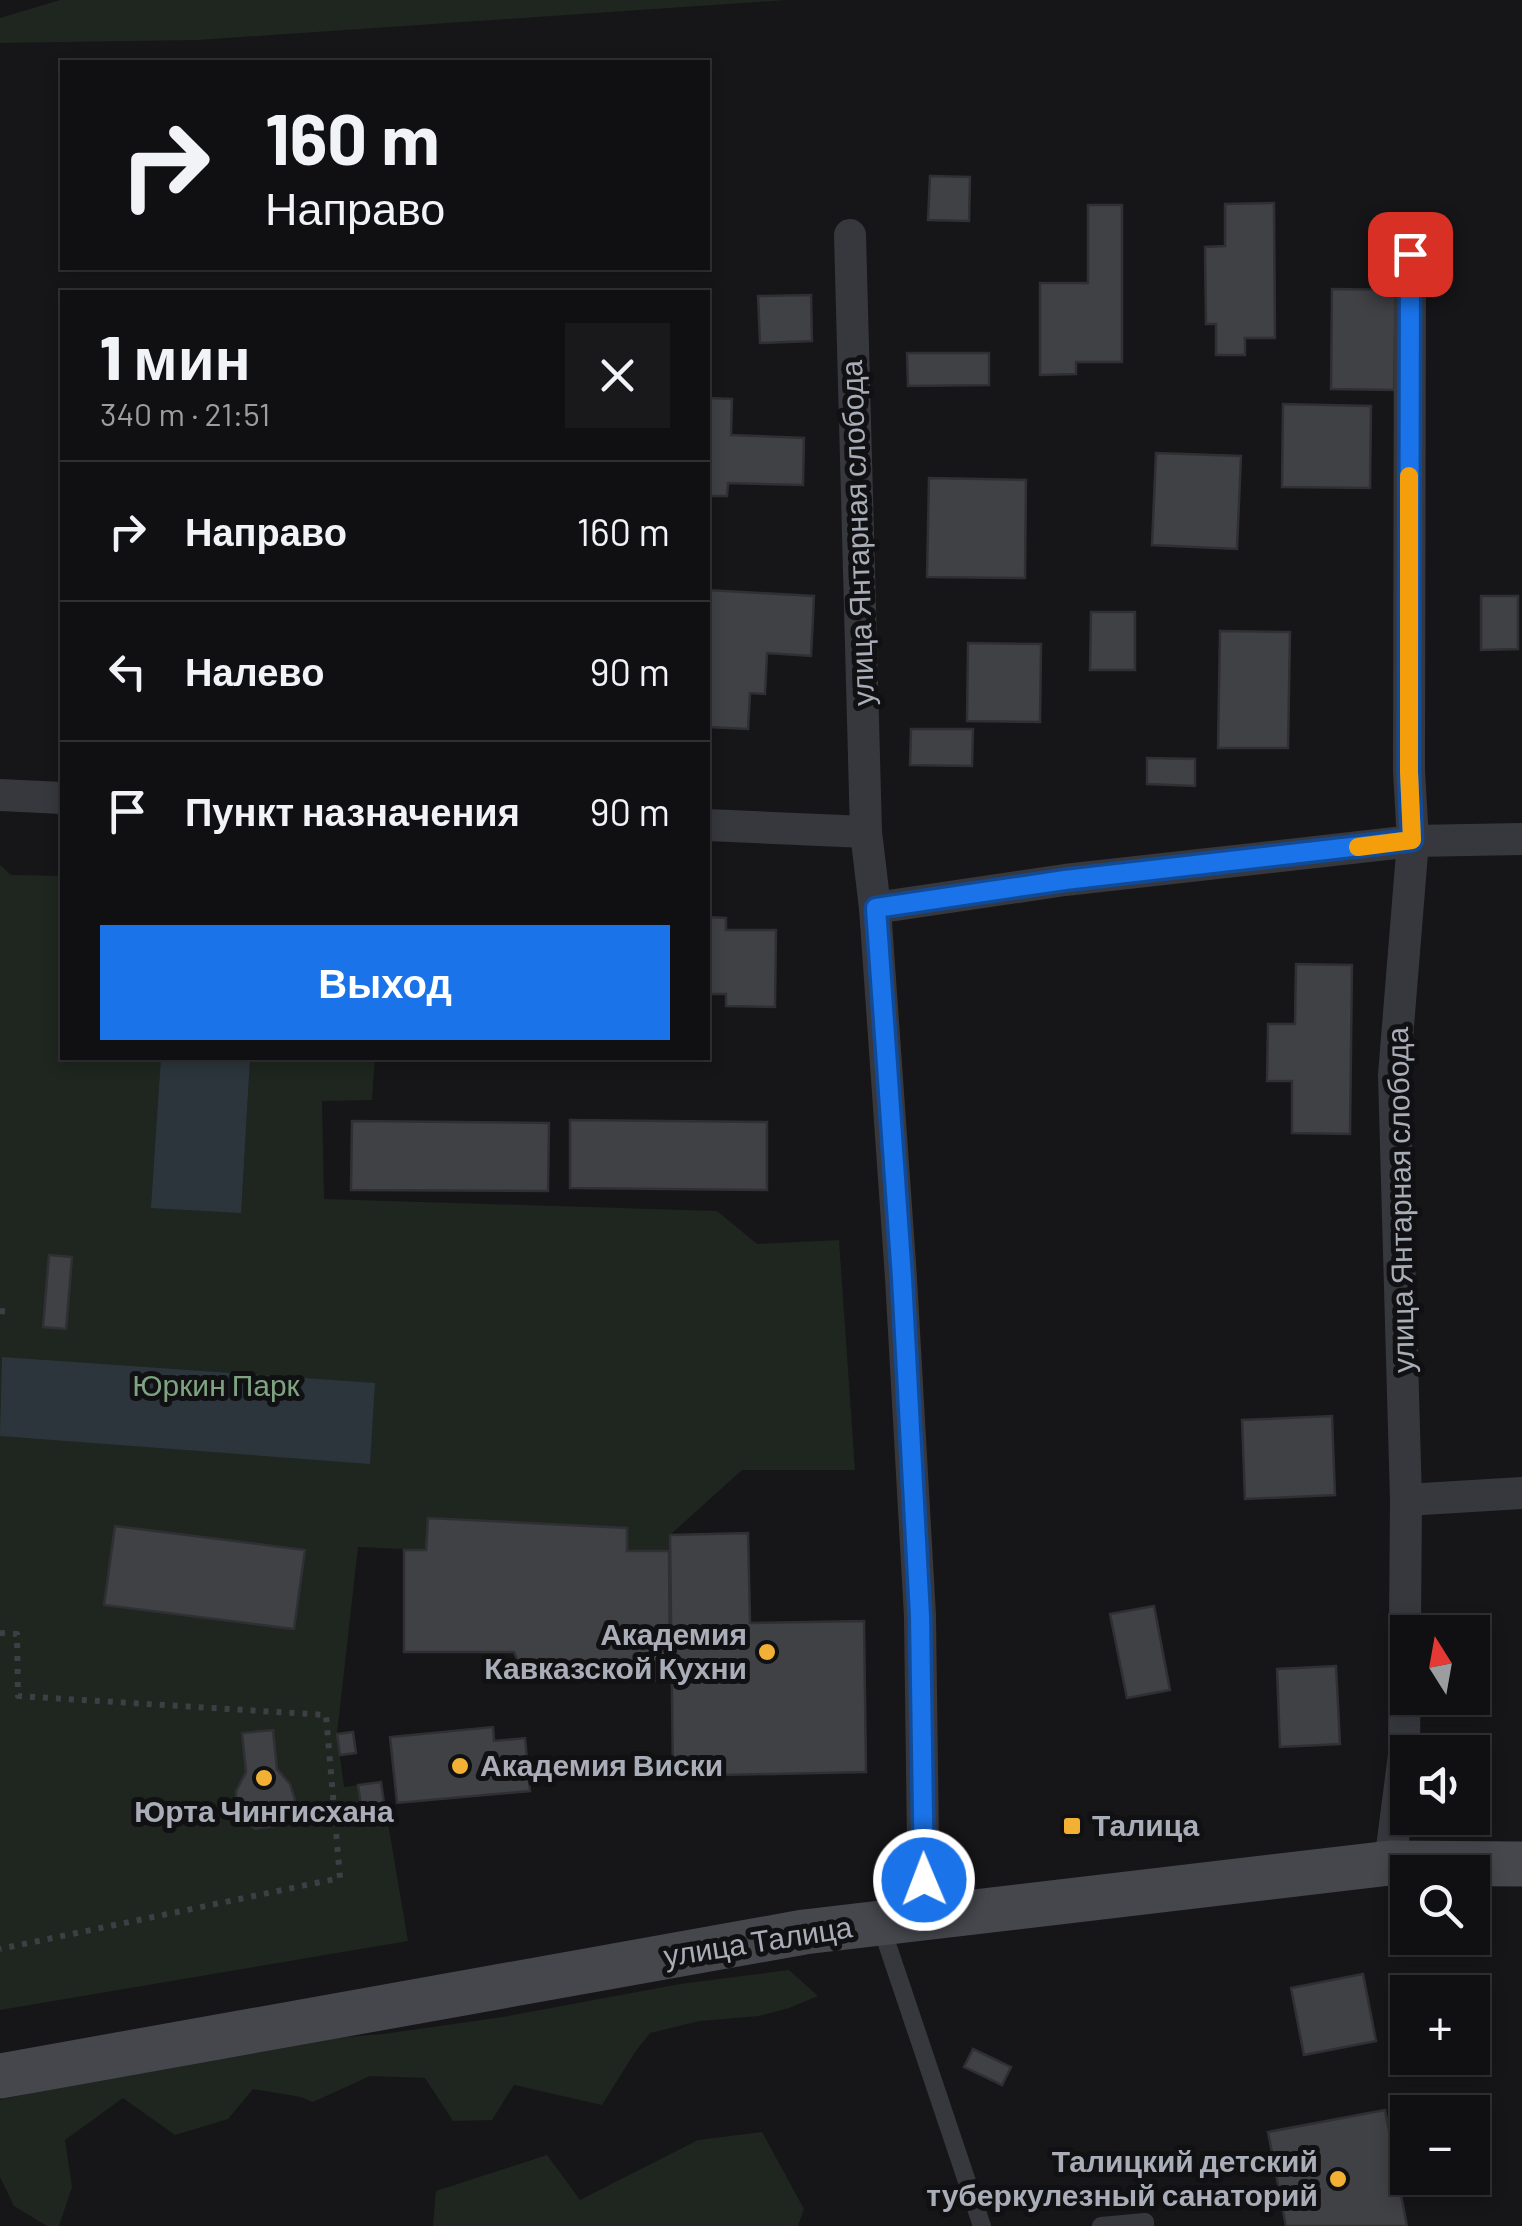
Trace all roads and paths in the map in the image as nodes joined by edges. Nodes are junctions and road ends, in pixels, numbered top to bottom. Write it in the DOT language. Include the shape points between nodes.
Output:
graph roads {
  1 [pos="850,235"];
  2 [pos="1410,254"];
  3 [pos="0,795"];
  4 [pos="60,798"];
  5 [pos="710,825"];
  6 [pos="866,832"];
  7 [pos="1522,839"];
  8 [pos="1412,840"];
  9 [pos="876,908"];
  10 [pos="0,1312"];
  11 [pos="12,1312"];
  12 [pos="1522,1493"];
  13 [pos="1406,1500"];
  14 [pos="0,1633"];
  15 [pos="1391,1855"];
  16 [pos="1390,1863"];
  17 [pos="1490,1864"];
  18 [pos="1522,1864"];
  19 [pos="902,1920"];
  20 [pos="0,1949"];
  21 [pos="0,2076"];
  22 [pos="982,2226"];
  23 [pos="1101,2226"];
  24 [pos="1146,2226"];
  1 -- 6 [label="street, улица Янтарная слобода"];
  2 -- 8 [label="street, улица Янтарная слобода"];
  3 -- 4 [label="street"];
  5 -- 6 [label="street"];
  6 -- 9 [label="street, улица Янтарная слобода"];
  7 -- 8 [label="street"];
  8 -- 9 [label="street"];
  8 -- 13 [label="street, улица Янтарная слобода" via="1394,1075"];
  9 -- 19 [label="street, улица Янтарная слобода" via="920,1616"];
  10 -- 11 [label="path"];
  12 -- 13 [label="street"];
  13 -- 15 [label="street, улица Янтарная слобода" via="1404,1755"];
  14 -- 20 [label="path" via="17,1634 18,1696 326,1714 340,1878"];
  16 -- 19 [label="street, улица Талица"];
  17 -- 18 [label="street, улица Талица"];
  19 -- 21 [label="street, улица Талица"];
  19 -- 22 [label="lane"];
  23 -- 24 [label="lane"];
}
